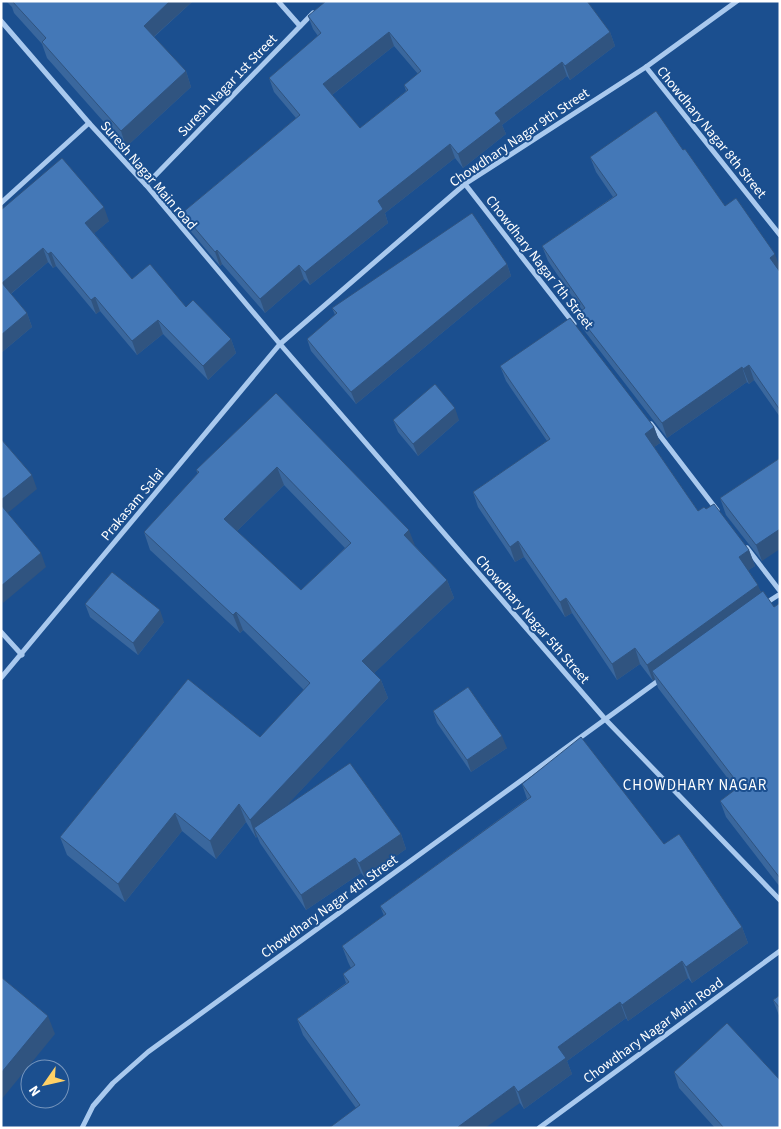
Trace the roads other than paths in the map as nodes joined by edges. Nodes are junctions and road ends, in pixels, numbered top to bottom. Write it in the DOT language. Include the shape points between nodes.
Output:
graph roads {
  1 [pos="278,1"];
  2 [pos="737,1"];
  3 [pos="319,7"];
  4 [pos="1,21"];
  5 [pos="300,26"];
  6 [pos="646,67"];
  7 [pos="89,124"];
  8 [pos="465,184"];
  9 [pos="146,185"];
  10 [pos="1,202"];
  11 [pos="780,235"];
  12 [pos="580,333"];
  13 [pos="280,344"];
  14 [pos="647,419"];
  15 [pos="719,512"];
  16 [pos="744,544"];
  17 [pos="780,592"];
  18 [pos="764,605"];
  19 [pos="1,632"];
  20 [pos="22,654"];
  21 [pos="668,673"];
  22 [pos="1,678"];
  23 [pos="605,719"];
  24 [pos="780,900"];
  25 [pos="780,951"];
  26 [pos="82,1128"];
  27 [pos="539,1128"];
  1 -- 5 [label="street"];
  2 -- 6 [label="street, Chowdhary Nagar 9th Street"];
  3 -- 5 [label="street, Suresh Nagar 1st Street"];
  4 -- 7 [label="street, Suresh Nagar Main road"];
  5 -- 9 [label="street, Suresh Nagar 1st Street"];
  6 -- 8 [label="street, Chowdhary Nagar 9th Street"];
  6 -- 11 [label="street, Chowdhary Nagar 8th Street"];
  7 -- 9 [label="street, Suresh Nagar Main road"];
  7 -- 10 [label="street"];
  8 -- 12 [label="street, Chowdhary Nagar 7th Street"];
  8 -- 13 [label="street, Chowdhary Nagar 9th Street"];
  9 -- 13 [label="street, Suresh Nagar Main road"];
  13 -- 20 [label="street, Prakasam Salai"];
  13 -- 23 [label="street, Chowdhary Nagar 5th Street"];
  14 -- 15 [label="street"];
  16 -- 17 [label="street"];
  17 -- 18 [label="street"];
  19 -- 20 [label="street"];
  20 -- 22 [label="street, Prakasam Salai"];
  21 -- 23 [label="street, Chowdhary Nagar 4th Street"];
  23 -- 24 [label="street, Chowdhary Nagar 5th Street"];
  23 -- 26 [label="street, Chowdhary Nagar 4th Street" via="148,1052 93,1106"];
  25 -- 27 [label="street, Chowdhary Nagar Main Road"];
}
